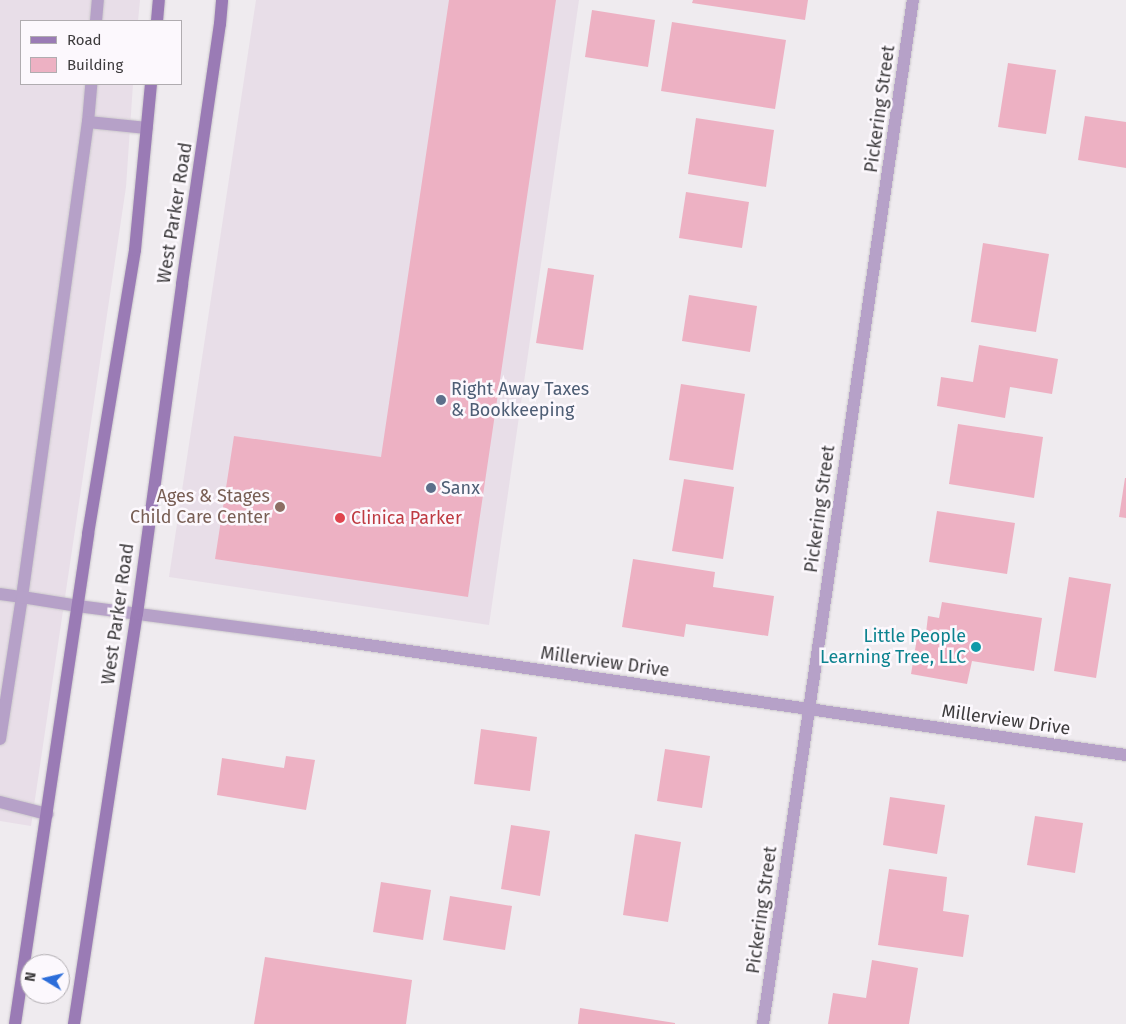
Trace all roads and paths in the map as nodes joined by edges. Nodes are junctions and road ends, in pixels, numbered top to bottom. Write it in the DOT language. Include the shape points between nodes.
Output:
graph roads {
  1 [pos="98,0"];
  2 [pos="159,0"];
  3 [pos="222,0"];
  4 [pos="913,0"];
  5 [pos="96,20"];
  6 [pos="157,20"];
  7 [pos="91,85"];
  8 [pos="151,85"];
  9 [pos="88,122"];
  10 [pos="147,128"];
  11 [pos="0,594"];
  12 [pos="22,597"];
  13 [pos="78,606"];
  14 [pos="137,614"];
  15 [pos="4,682"];
  16 [pos="808,709"];
  17 [pos="0,738"];
  18 [pos="1126,756"];
  19 [pos="0,802"];
  20 [pos="47,814"];
  21 [pos="15,1024"];
  22 [pos="74,1024"];
  23 [pos="763,1024"];
  1 -- 5 [label="street"];
  2 -- 6 [label="main road"];
  3 -- 14 [label="main road, West Parker Road"];
  4 -- 16 [label="street, Pickering Street"];
  7 -- 9 [label="street"];
  8 -- 10 [label="main road, West Parker Road"];
  9 -- 10 [label="street"];
  9 -- 12 [label="street"];
  10 -- 13 [label="main road, West Parker Road" via="134,250"];
  11 -- 12 [label="street, Millerview Drive"];
  12 -- 13 [label="street, Millerview Drive"];
  12 -- 15 [label="street"];
  13 -- 14 [label="street, Millerview Drive"];
  13 -- 20 [label="main road, West Parker Road"];
  14 -- 16 [label="street, Millerview Drive"];
  14 -- 22 [label="main road, West Parker Road"];
  15 -- 17 [label="street"];
  16 -- 18 [label="street, Millerview Drive"];
  16 -- 23 [label="street, Pickering Street"];
  19 -- 20 [label="street"];
  20 -- 21 [label="main road, West Parker Road"];
}
